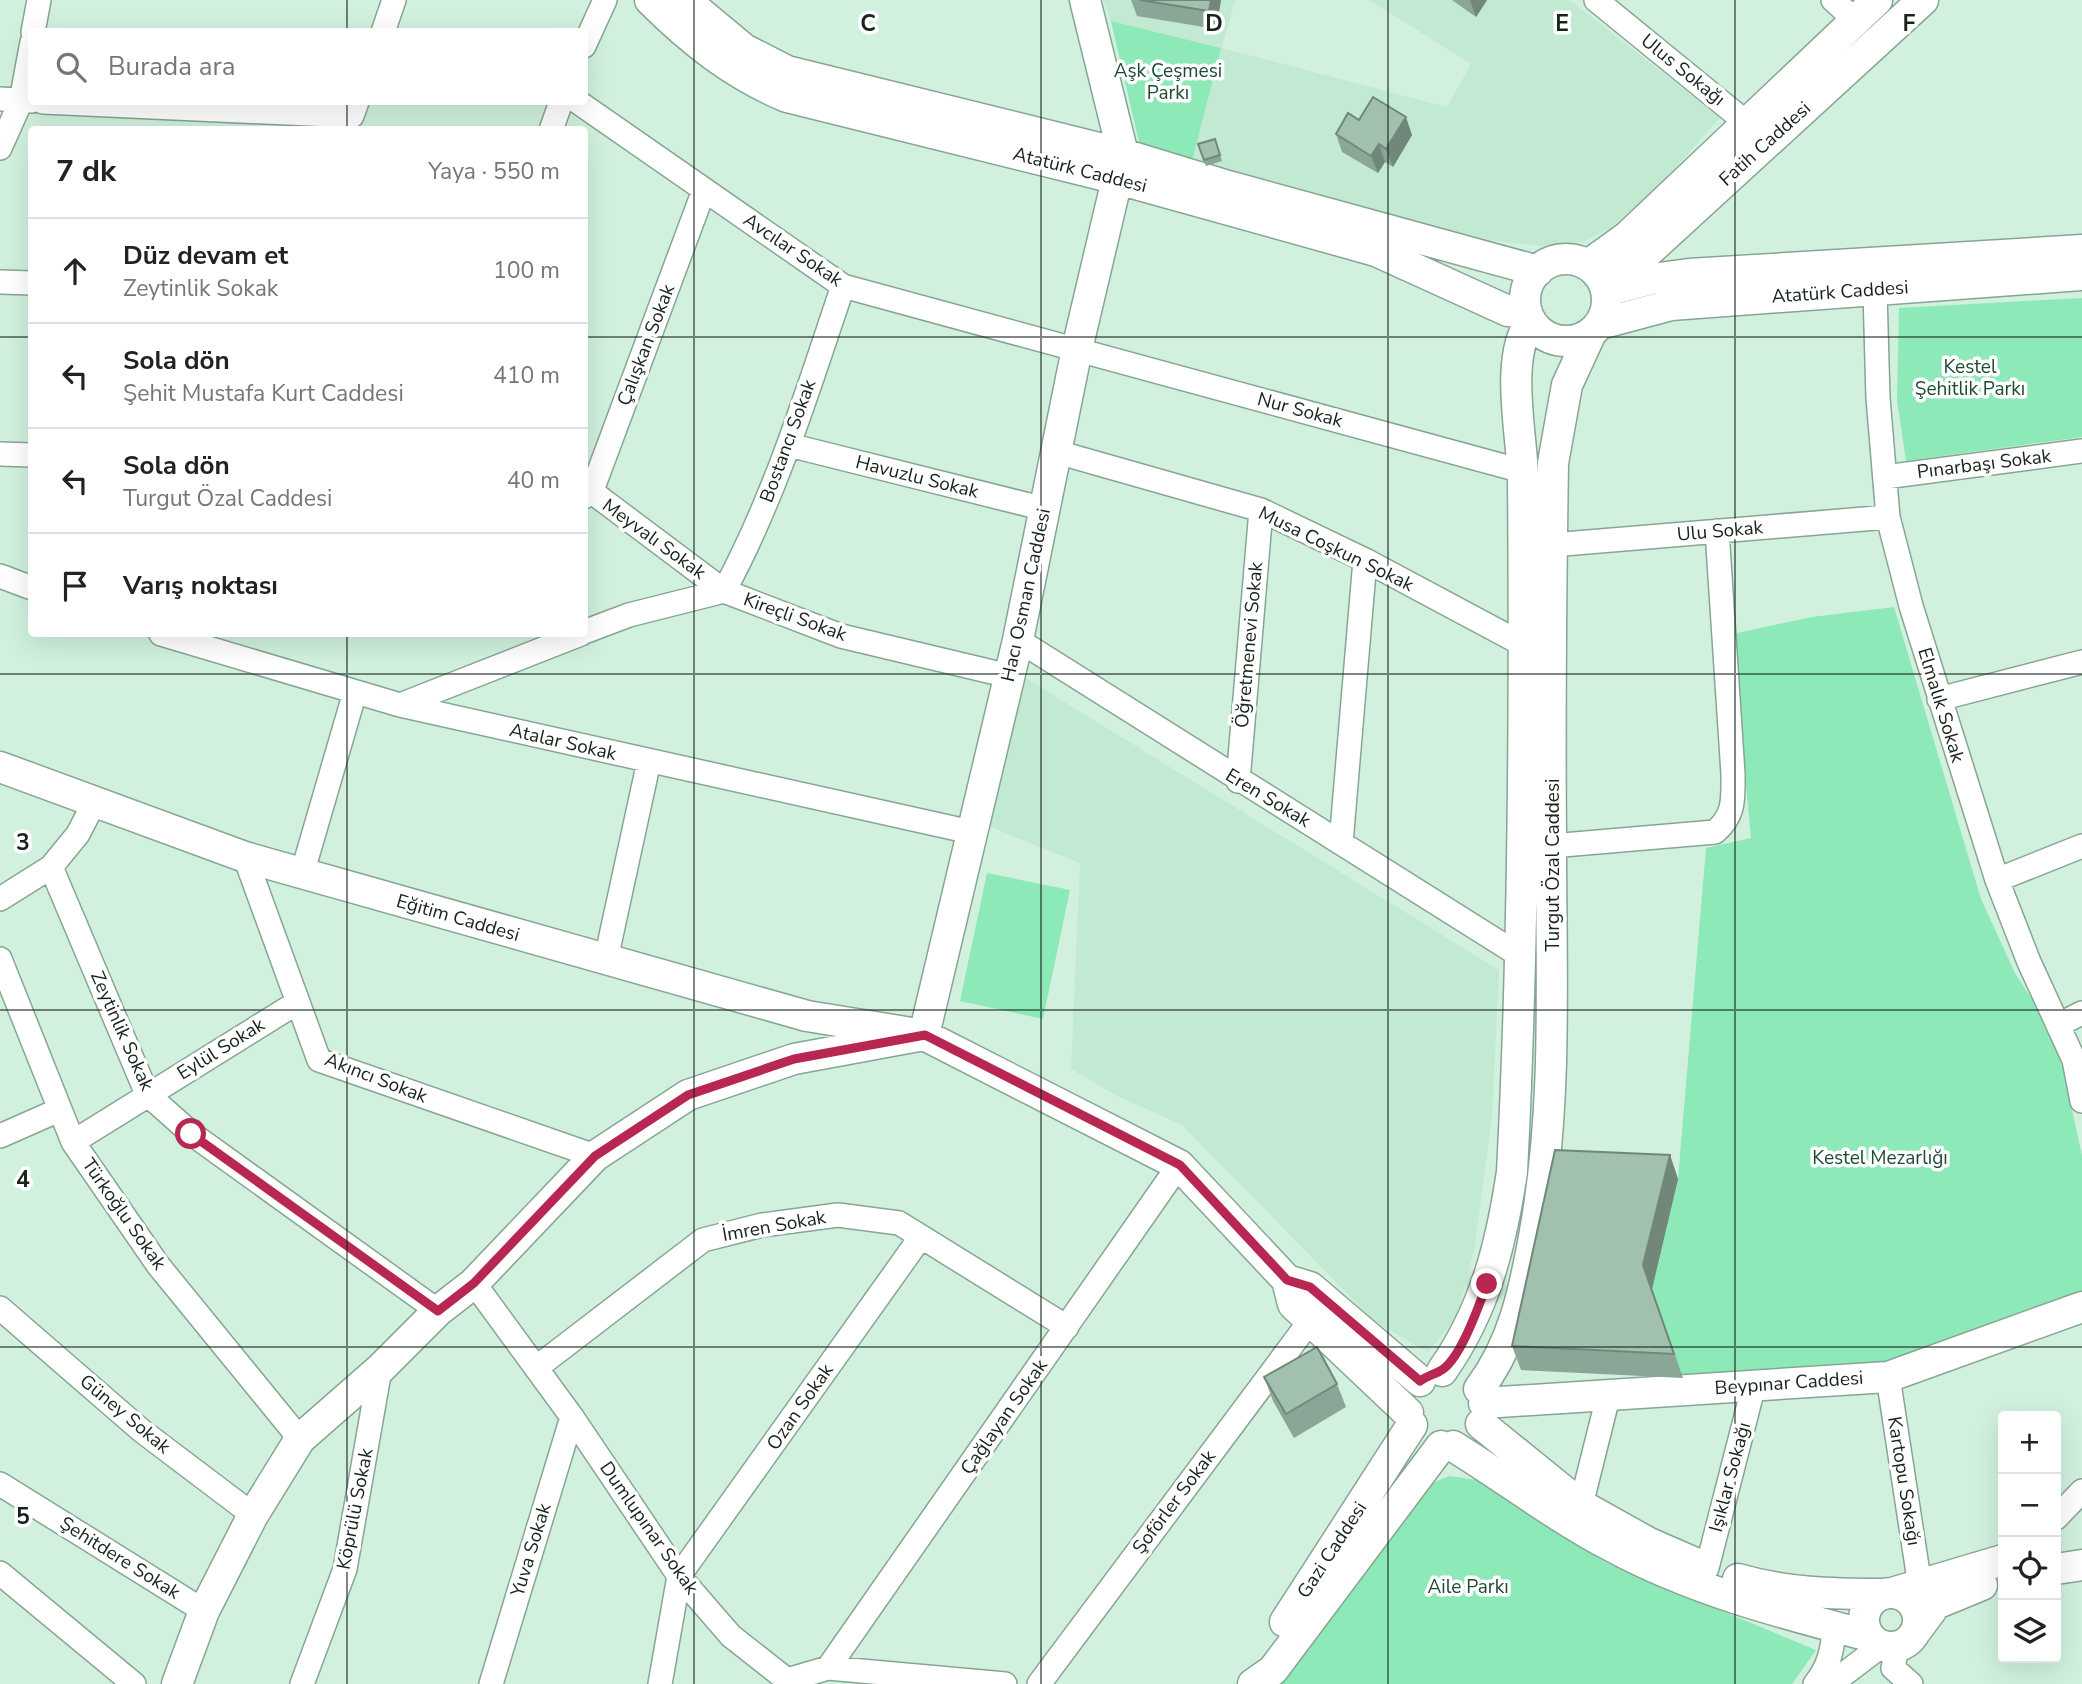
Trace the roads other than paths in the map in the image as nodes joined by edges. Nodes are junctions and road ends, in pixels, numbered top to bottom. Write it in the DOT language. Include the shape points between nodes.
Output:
graph roads {
  1 [pos="39,0"];
  2 [pos="394,0"];
  3 [pos="605,0"];
  4 [pos="650,0"];
  5 [pos="685,0"];
  6 [pos="1084,0"];
  7 [pos="1596,0"];
  8 [pos="1833,0"];
  9 [pos="1877,0"];
  10 [pos="1923,0"];
  11 [pos="1855,20"];
  12 [pos="34,28"];
  13 [pos="384,28"];
  14 [pos="588,38"];
  15 [pos="28,72"];
  16 [pos="24,101"];
  17 [pos="111,105"];
  18 [pos="560,105"];
  19 [pos="582,105"];
  20 [pos="352,116"];
  21 [pos="552,126"];
  22 [pos="1757,132"];
  23 [pos="0,148"];
  24 [pos="1120,166"];
  25 [pos="704,190"];
  26 [pos="1225,197"];
  27 [pos="2079,259"];
  28 [pos="1538,271"];
  29 [pos="1599,280"];
  30 [pos="0,282"];
  31 [pos="28,283"];
  32 [pos="843,286"];
  33 [pos="1875,292"];
  34 [pos="1529,317"];
  35 [pos="1595,328"];
  36 [pos="1077,349"];
  37 [pos="789,445"];
  38 [pos="2082,451"];
  39 [pos="1057,452"];
  40 [pos="0,454"];
  41 [pos="28,455"];
  42 [pos="1522,471"];
  43 [pos="1885,477"];
  44 [pos="588,489"];
  45 [pos="588,493"];
  46 [pos="1045,509"];
  47 [pos="1261,510"];
  48 [pos="1888,517"];
  49 [pos="1717,531"];
  50 [pos="1552,545"];
  51 [pos="1365,560"];
  52 [pos="0,576"];
  53 [pos="28,586"];
  54 [pos="724,591"];
  55 [pos="588,631"];
  56 [pos="170,637"];
  57 [pos="573,637"];
  58 [pos="1018,640"];
  59 [pos="1524,645"];
  60 [pos="2082,662"];
  61 [pos="1009,677"];
  62 [pos="355,692"];
  63 [pos="1939,699"];
  64 [pos="400,705"];
  65 [pos="649,761"];
  66 [pos="0,767"];
  67 [pos="1238,781"];
  68 [pos="95,801"];
  69 [pos="971,832"];
  70 [pos="1341,843"];
  71 [pos="1551,846"];
  72 [pos="2082,846"];
  73 [pos="244,857"];
  74 [pos="51,867"];
  75 [pos="302,874"];
  76 [pos="1997,880"];
  77 [pos="0,899"];
  78 [pos="1519,955"];
  79 [pos="0,959"];
  80 [pos="606,960"];
  81 [pos="298,1002"];
  82 [pos="2082,1013"];
  83 [pos="2058,1025"];
  84 [pos="925,1035"];
  85 [pos="147,1094"];
  86 [pos="2082,1101"];
  87 [pos="59,1110"];
  88 [pos="0,1136"];
  89 [pos="73,1142"];
  90 [pos="595,1156"];
  91 [pos="1180,1165"];
  92 [pos="920,1238"];
  93 [pos="1287,1280"];
  94 [pos="474,1283"];
  95 [pos="2082,1307"];
  96 [pos="0,1308"];
  97 [pos="438,1311"];
  98 [pos="1310,1321"];
  99 [pos="1067,1327"];
  100 [pos="536,1368"];
  101 [pos="380,1369"];
  102 [pos="1431,1376"];
  103 [pos="1888,1377"];
  104 [pos="1754,1385"];
  105 [pos="1609,1393"];
  106 [pos="1481,1406"];
  107 [pos="572,1417"];
  108 [pos="1410,1419"];
  109 [pos="300,1439"];
  110 [pos="1447,1446"];
  111 [pos="0,1484"];
  112 [pos="2082,1491"];
  113 [pos="1581,1505"];
  114 [pos="2061,1513"];
  115 [pos="253,1515"];
  116 [pos="2082,1548"];
  117 [pos="2061,1550"];
  118 [pos="1998,1561"];
  119 [pos="2082,1565"];
  120 [pos="1707,1568"];
  121 [pos="2061,1568"];
  122 [pos="0,1573"];
  123 [pos="679,1576"];
  124 [pos="1998,1580"];
  125 [pos="1898,1591"];
  126 [pos="204,1611"];
  127 [pos="1835,1628"];
  128 [pos="1891,1640"];
  129 [pos="828,1668"];
  130 [pos="1255,1681"];
  131 [pos="787,1682"];
  132 [pos="134,1684"];
  133 [pos="177,1684"];
  134 [pos="302,1684"];
  135 [pos="491,1684"];
  136 [pos="660,1684"];
  137 [pos="1005,1684"];
  138 [pos="1039,1684"];
  139 [pos="1815,1684"];
  140 [pos="1831,1684"];
  141 [pos="1911,1684"];
  1 -- 12 [label="street"];
  2 -- 13 [label="street"];
  3 -- 14 [label="street"];
  4 -- 24 [label="main road, Atatürk Caddesi" via="684,34 751,82 787,97"];
  5 -- 24 [label="main road, Atatürk Caddesi" via="744,49 787,71"];
  6 -- 24 [label="main road"];
  7 -- 22 [label="street, Ulus Sokağı"];
  8 -- 11 [label="street"];
  9 -- 11 [label="main road, Fatih Caddesi"];
  10 -- 22 [label="main road, Fatih Caddesi"];
  11 -- 22 [label="main road, Fatih Caddesi"];
  15 -- 16 [label="street"];
  16 -- 23 [label="street"];
  17 -- 20 [label="street"];
  18 -- 21 [label="street"];
  19 -- 25 [label="street, Avcılar Sokak"];
  22 -- 29 [label="main road, Fatih Caddesi" via="1638,261"];
  24 -- 26 [label="main road, Atatürk Caddesi"];
  24 -- 36 [label="main road, Hacı Osman Caddesi"];
  25 -- 32 [label="street, Avcılar Sokak"];
  25 -- 44 [label="street, Çalışkan Sokak"];
  26 -- 28 [label="main road, Atatürk Caddesi"];
  26 -- 34 [label="main road, Atatürk Caddesi" via="1376,251"];
  27 -- 29 [label="main road, Atatürk Caddesi"];
  27 -- 33 [label="main road, Atatürk Caddesi"];
  28 -- 29 [label="main road" via="1562,259"];
  28 -- 34 [label="main road" via="1525,294"];
  29 -- 35 [label="main road" via="1606,312"];
  30 -- 31 [label="street"];
  32 -- 36 [label="street, Avcılar Sokak"];
  32 -- 37 [label="street, Bostancı Sokak"];
  33 -- 35 [label="main road, Atatürk Caddesi" via="1671,305 1624,315"];
  33 -- 43 [label="street, Elmalık Sokak"];
  34 -- 35 [label="main road" via="1551,338 1578,340"];
  34 -- 42 [label="main road, Turgut Özal Caddesi" via="1521,341 1517,389"];
  35 -- 50 [label="main road, Turgut Özal Caddesi" via="1567,385 1553,463"];
  36 -- 39 [label="main road, Hacı Osman Caddesi"];
  36 -- 42 [label="street, Nur Sokak"];
  37 -- 46 [label="street, Havuzlu Sokak"];
  37 -- 54 [label="street, Bostancı Sokak" via="747,548"];
  38 -- 43 [label="street, Pınarbaşı Sokak"];
  39 -- 46 [label="main road, Hacı Osman Caddesi"];
  39 -- 47 [label="street, Musa Coşkun Sokak"];
  40 -- 41 [label="street"];
  42 -- 59 [label="main road, Turgut Özal Caddesi"];
  43 -- 48 [label="street, Elmalık Sokak"];
  45 -- 54 [label="street, Meyvalı Sokak"];
  46 -- 58 [label="main road, Hacı Osman Caddesi"];
  47 -- 51 [label="street, Musa Coşkun Sokak"];
  47 -- 67 [label="street, Öğretmenevi Sokak"];
  48 -- 49 [label="street, Ulu Sokak"];
  48 -- 63 [label="street, Elmalık Sokak"];
  49 -- 50 [label="street, Ulu Sokak"];
  49 -- 71 [label="street" via="1733,774 1734,807 1727,822 1715,832"];
  50 -- 71 [label="main road, Turgut Özal Caddesi"];
  51 -- 59 [label="street, Musa Coşkun Sokak"];
  51 -- 70 [label="street"];
  52 -- 53 [label="street"];
  54 -- 55 [label="street, Kireçli Sokak" via="629,615"];
  54 -- 61 [label="street, Kireçli Sokak" via="841,636"];
  56 -- 62 [label="street, Atalar Sokak"];
  57 -- 64 [label="street, Kireçli Sokak"];
  58 -- 61 [label="main road, Hacı Osman Caddesi"];
  58 -- 67 [label="street, Eren Sokak"];
  59 -- 78 [label="main road, Turgut Özal Caddesi"];
  60 -- 63 [label="street"];
  61 -- 69 [label="main road, Hacı Osman Caddesi"];
  62 -- 64 [label="street, Atalar Sokak"];
  62 -- 75 [label="street"];
  63 -- 76 [label="street, Elmalık Sokak"];
  64 -- 65 [label="street, Atalar Sokak"];
  65 -- 69 [label="street, Atalar Sokak"];
  65 -- 80 [label="street"];
  66 -- 68 [label="main road, Eğitim Caddesi"];
  67 -- 70 [label="street, Eren Sokak"];
  68 -- 73 [label="main road, Eğitim Caddesi"];
  68 -- 74 [label="street" via="78,834"];
  69 -- 84 [label="main road, Hacı Osman Caddesi"];
  70 -- 78 [label="street, Eren Sokak"];
  71 -- 106 [label="main road, Turgut Özal Caddesi" via="1553,1037 1546,1157 1527,1276 1511,1336"];
  72 -- 76 [label="street"];
  73 -- 75 [label="main road, Eğitim Caddesi"];
  73 -- 81 [label="street, Akıncı Sokak"];
  74 -- 77 [label="street"];
  74 -- 85 [label="street, Zeytinlik Sokak"];
  75 -- 80 [label="main road, Eğitim Caddesi"];
  76 -- 83 [label="street, Elmalık Sokak"];
  78 -- 102 [label="main road, Turgut Özal Caddesi" via="1512,1172 1505,1219 1469,1331"];
  79 -- 87 [label="street, Türkoğlu Sokak"];
  80 -- 84 [label="main road, Eğitim Caddesi" via="807,1016"];
  81 -- 85 [label="street, Eylül Sokak"];
  81 -- 90 [label="street, Akıncı Sokak" via="319,1060"];
  82 -- 83 [label="street"];
  83 -- 86 [label="street, Elmalık Sokak" via="2074,1060"];
  84 -- 90 [label="main road" via="794,1059 688,1095"];
  84 -- 91 [label="main road, Eğitim Caddesi"];
  85 -- 89 [label="street, Eylül Sokak"];
  85 -- 97 [label="street, Zeytinlik Sokak" via="191,1134"];
  87 -- 88 [label="street"];
  87 -- 89 [label="street, Türkoğlu Sokak"];
  89 -- 109 [label="street, Türkoğlu Sokak" via="158,1265"];
  90 -- 94 [label="main road"];
  91 -- 93 [label="main road"];
  91 -- 99 [label="street, Çağlayan Sokak"];
  92 -- 99 [label="street, İmren Sokak"];
  92 -- 100 [label="street, İmren Sokak" via="899,1223 838,1215 762,1225 703,1240"];
  92 -- 123 [label="street, Ozan Sokak"];
  93 -- 98 [label="main road" via="1293,1304"];
  93 -- 102 [label="main road" via="1310,1287"];
  94 -- 97 [label="main road"];
  94 -- 100 [label="street, Dumlupınar Sokak"];
  95 -- 103 [label="main road, Beypınar Caddesi"];
  96 -- 115 [label="street, Güney Sokak" via="142,1431"];
  97 -- 101 [label="main road"];
  98 -- 108 [label="main road"];
  98 -- 138 [label="street, Şoförler Sokak"];
  99 -- 129 [label="street, Çağlayan Sokak"];
  100 -- 107 [label="street, Dumlupınar Sokak"];
  101 -- 109 [label="main road"];
  101 -- 134 [label="street, Köprülü Sokak" via="345,1569"];
  102 -- 106 [label="main road" via="1465,1376"];
  102 -- 108 [label="main road" via="1413,1390"];
  103 -- 104 [label="main road, Beypınar Caddesi"];
  103 -- 125 [label="street, Kartopu Sokağı"];
  104 -- 105 [label="main road, Beypınar Caddesi"];
  104 -- 120 [label="street, Işıklar Sokağı"];
  105 -- 106 [label="main road, Beypınar Caddesi"];
  105 -- 113 [label="street"];
  106 -- 110 [label="main road" via="1465,1442"];
  106 -- 113 [label="main road"];
  107 -- 123 [label="street, Dumlupınar Sokak"];
  107 -- 135 [label="street, Yuva Sokak"];
  108 -- 110 [label="main road" via="1429,1443"];
  108 -- 130 [label="main road, Gazi Caddesi" via="1259,1662"];
  109 -- 115 [label="main road"];
  110 -- 127 [label="main road" via="1648,1565 1717,1592"];
  110 -- 130 [label="main road, Gazi Caddesi" via="1273,1670"];
  111 -- 126 [label="street, Şehitdere Sokak"];
  112 -- 114 [label="street"];
  113 -- 120 [label="main road"];
  115 -- 126 [label="main road"];
  116 -- 117 [label="main road"];
  118 -- 125 [label="main road"];
  119 -- 121 [label="main road"];
  120 -- 125 [label="main road" via="1772,1589 1812,1594"];
  122 -- 132 [label="street"];
  123 -- 131 [label="street, Dumlupınar Sokak" via="731,1636"];
  123 -- 136 [label="street"];
  124 -- 128 [label="main road" via="1936,1604"];
  125 -- 128 [label="main road" via="1914,1605 1918,1622"];
  125 -- 128 [label="main road" via="1869,1604 1865,1612 1865,1629"];
  126 -- 133 [label="main road"];
  127 -- 128 [label="main road"];
  127 -- 139 [label="street" via="1825,1672"];
  128 -- 140 [label="street"];
  128 -- 141 [label="street" via="1893,1668"];
  129 -- 131 [label="street, Dumlupınar Sokak"];
  129 -- 137 [label="street, Dumlupınar Sokak"];
}
